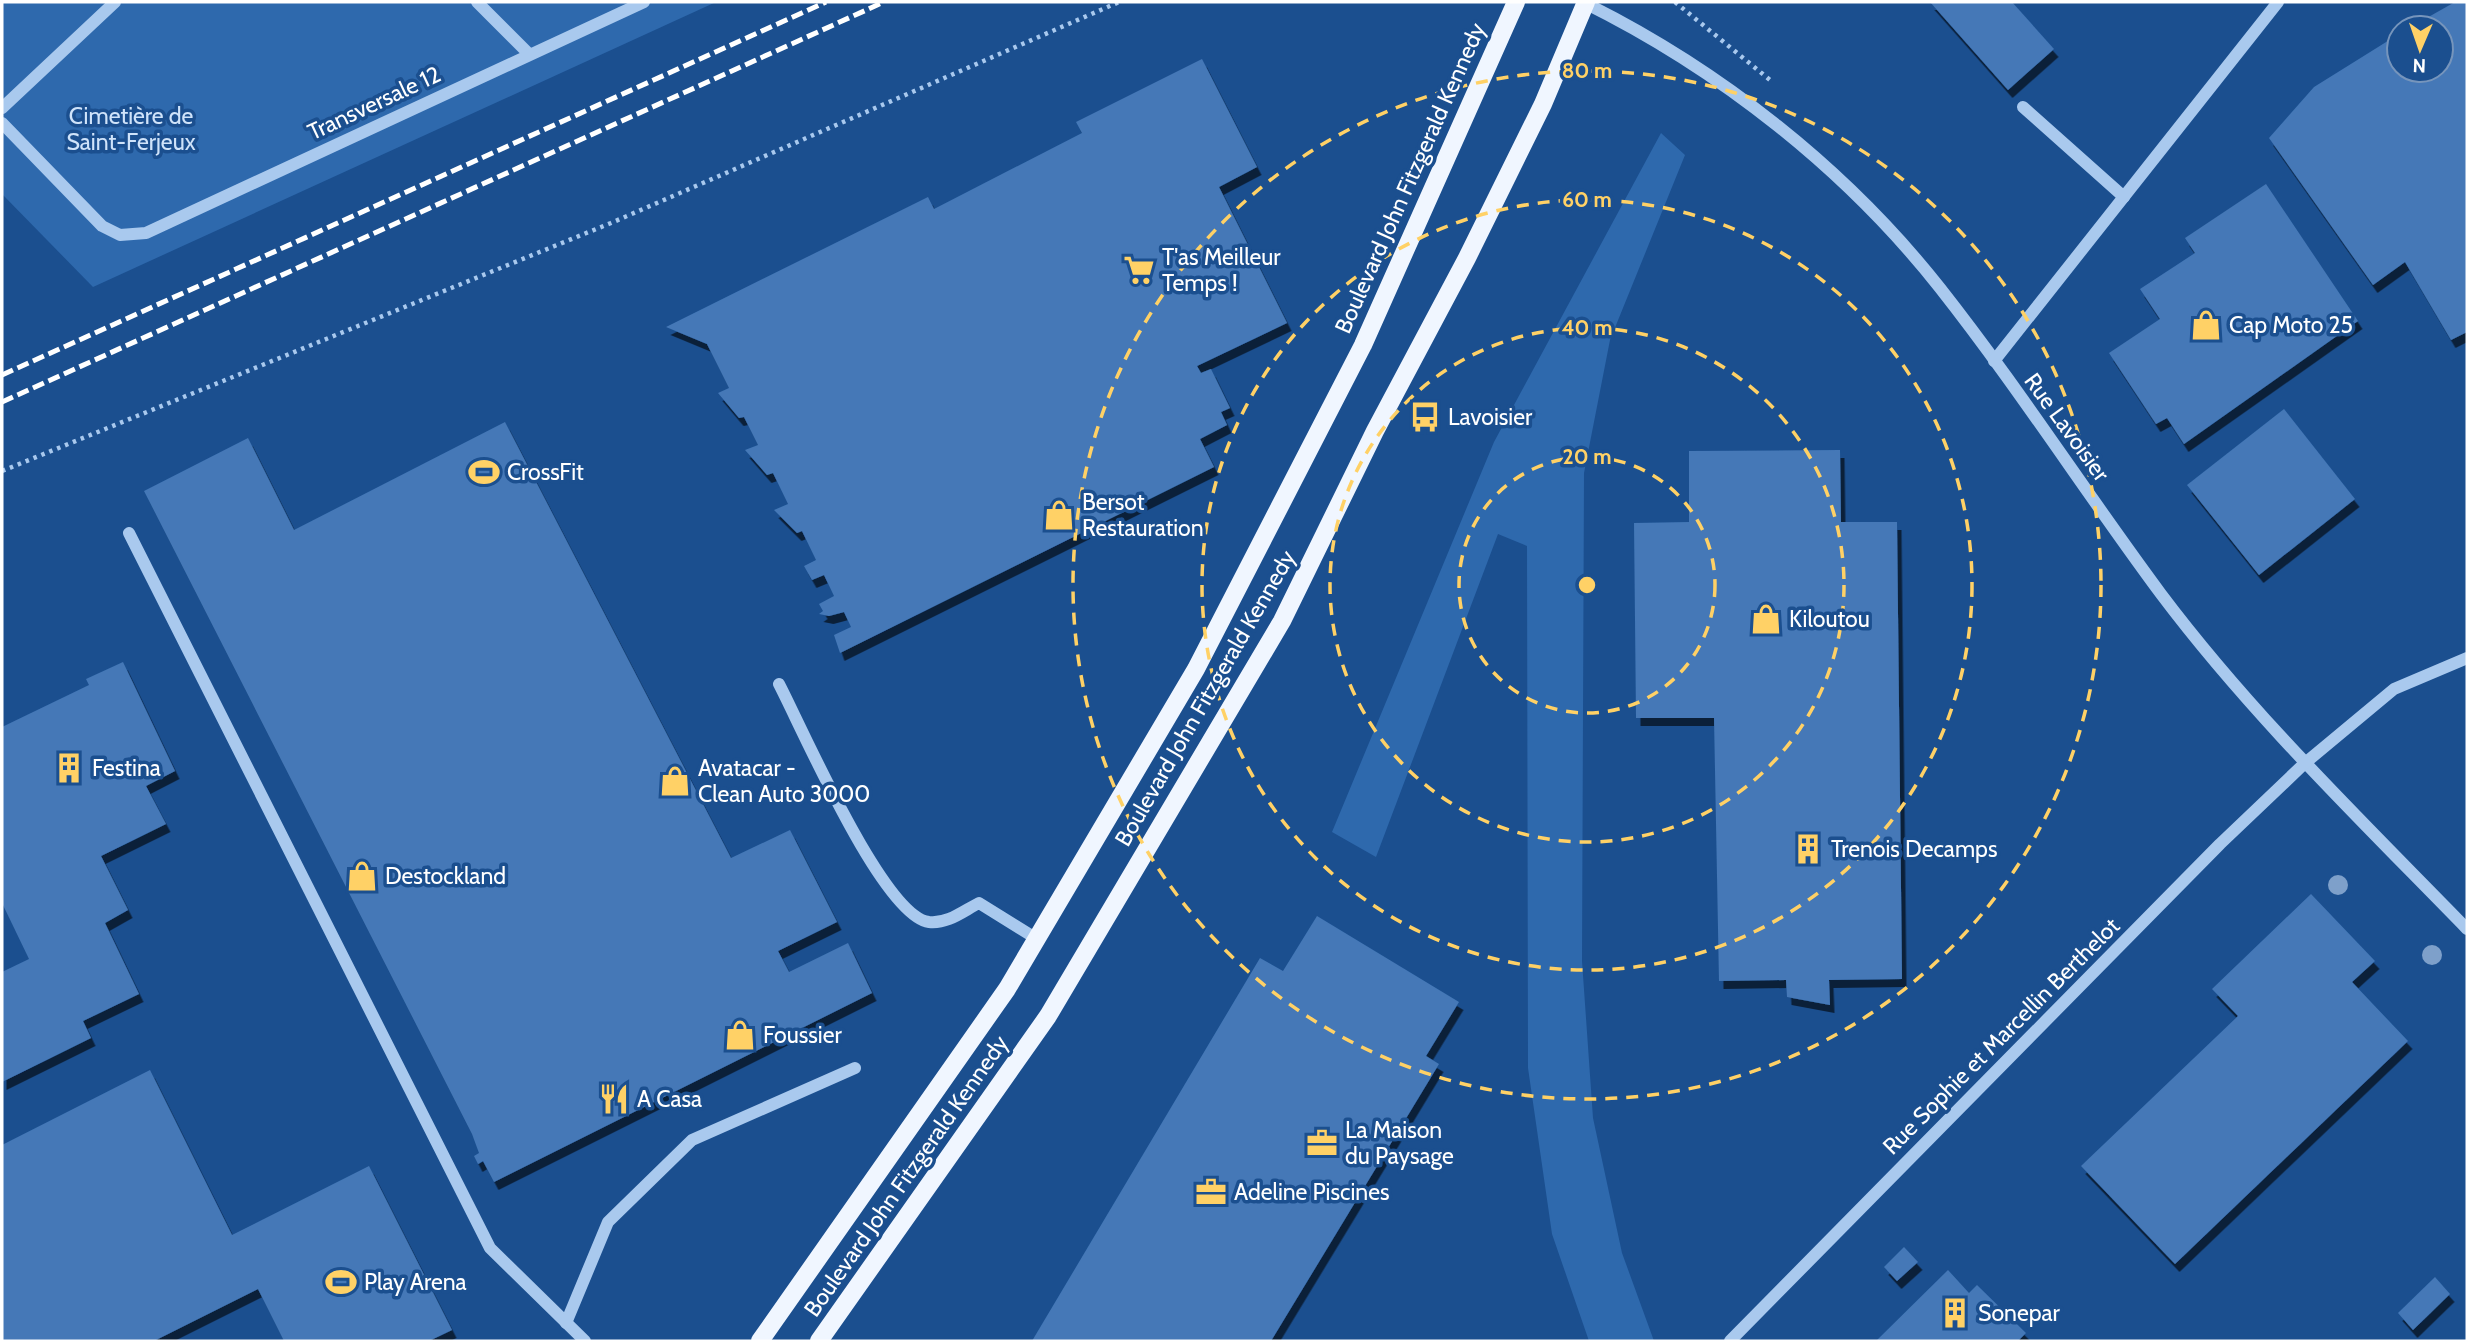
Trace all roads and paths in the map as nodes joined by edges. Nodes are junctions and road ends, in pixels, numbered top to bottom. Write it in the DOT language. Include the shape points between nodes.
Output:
graph roads {
  1 [pos="114,2"];
  2 [pos="477,2"];
  3 [pos="644,2"];
  4 [pos="1119,2"];
  5 [pos="1516,2"];
  6 [pos="1585,2"];
  7 [pos="2278,2"];
  8 [pos="529,54"];
  9 [pos="2023,107"];
  10 [pos="2,108"];
  11 [pos="2,122"];
  12 [pos="2124,197"];
  13 [pos="1994,361"];
  14 [pos="2,471"];
  15 [pos="129,533"];
  16 [pos="2467,658"];
  17 [pos="779,684"];
  18 [pos="2305,763"];
  19 [pos="2467,929"];
  20 [pos="1037,939"];
  21 [pos="855,1068"];
  22 [pos="566,1323"];
  23 [pos="585,1341"];
  24 [pos="760,1341"];
  25 [pos="819,1341"];
  26 [pos="1730,1341"];
  1 -- 10 [label="street"];
  2 -- 8 [label="street"];
  3 -- 8 [label="street, Transversale 12"];
  4 -- 14 [label="path" via="611,223"];
  5 -- 20 [label="main road, Boulevard John Fitzgerald Kennedy" via="1363,345 1242,583"];
  6 -- 13 [label="street, Rue Lavoisier" via="1732,90 1805,150 1874,214 1920,265"];
  6 -- 25 [label="main road, Boulevard John Fitzgerald Kennedy" via="1543,104 1282,621 1048,1016"];
  7 -- 12 [label="street"];
  8 -- 11 [label="street, Transversale 12" via="146,233 120,235 102,226"];
  9 -- 12 [label="street"];
  12 -- 13 [label="street"];
  13 -- 18 [label="street, Rue Lavoisier" via="2161,594 2241,694"];
  15 -- 22 [label="street" via="489,1248"];
  16 -- 18 [label="street, Rue Sophie et Marcellin Berthelot" via="2394,688"];
  17 -- 20 [label="street" via="873,869 904,906 926,922 944,922 979,903"];
  18 -- 19 [label="street, Rue Lavoisier"];
  18 -- 26 [label="street, Rue Sophie et Marcellin Berthelot"];
  20 -- 24 [label="main road, Boulevard John Fitzgerald Kennedy" via="1007,989"];
  21 -- 22 [label="street" via="692,1140 608,1222"];
  22 -- 23 [label="street"];
}
